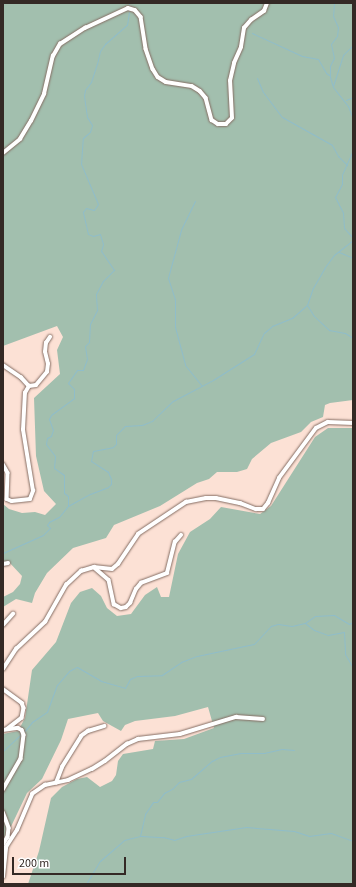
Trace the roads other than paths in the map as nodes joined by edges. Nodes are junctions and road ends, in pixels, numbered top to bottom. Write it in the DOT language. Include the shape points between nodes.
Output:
graph roads {
  1 [pos="267,3"];
  2 [pos="3,153"];
  3 [pos="50,337"];
  4 [pos="3,365"];
  5 [pos="28,386"];
  6 [pos="353,423"];
  7 [pos="3,464"];
  8 [pos="181,535"];
  9 [pos="8,563"];
  10 [pos="3,564"];
  11 [pos="94,567"];
  12 [pos="13,614"];
  13 [pos="3,625"];
  14 [pos="3,669"];
  15 [pos="3,689"];
  16 [pos="263,719"];
  17 [pos="104,726"];
  18 [pos="8,729"];
  19 [pos="3,730"];
  20 [pos="56,783"];
  21 [pos="3,790"];
  22 [pos="3,812"];
  23 [pos="4,845"];
  24 [pos="3,877"];
  1 -- 2 [label="street" via="264,11 244,28 230,81 232,118 226,124 218,124 212,120 206,98 200,91 192,86 166,82 156,74 146,50 141,17 135,10 128,8 85,28 60,44 54,56 44,94 31,121 20,139"];
  3 -- 5 [label="street" via="45,352 47,372 36,385"];
  4 -- 5 [label="street" via="21,377"];
  5 -- 7 [label="street" via="25,393 23,430 33,491 30,499 7,499 8,473"];
  6 -- 11 [label="street" via="328,422 316,428 279,478 263,509 216,498 186,502 138,534 114,568 108,570"];
  8 -- 11 [label="street" via="175,542 167,573 141,583 126,607 121,608 114,604 109,580"];
  9 -- 10 [label="street"];
  11 -- 14 [label="street" via="81,571 66,586 45,622 16,649"];
  12 -- 13 [label="street"];
  15 -- 18 [label="street" via="22,703 24,708 22,718"];
  16 -- 20 [label="street" via="236,717 180,734 138,739 96,767"];
  17 -- 20 [label="street" via="88,731 82,736 62,767"];
  18 -- 19 [label="street"];
  18 -- 21 [label="street" via="20,728 24,735 21,759"];
  20 -- 23 [label="street" via="44,785 32,794 17,830"];
  22 -- 23 [label="street" via="9,828"];
  23 -- 24 [label="street"];
}
